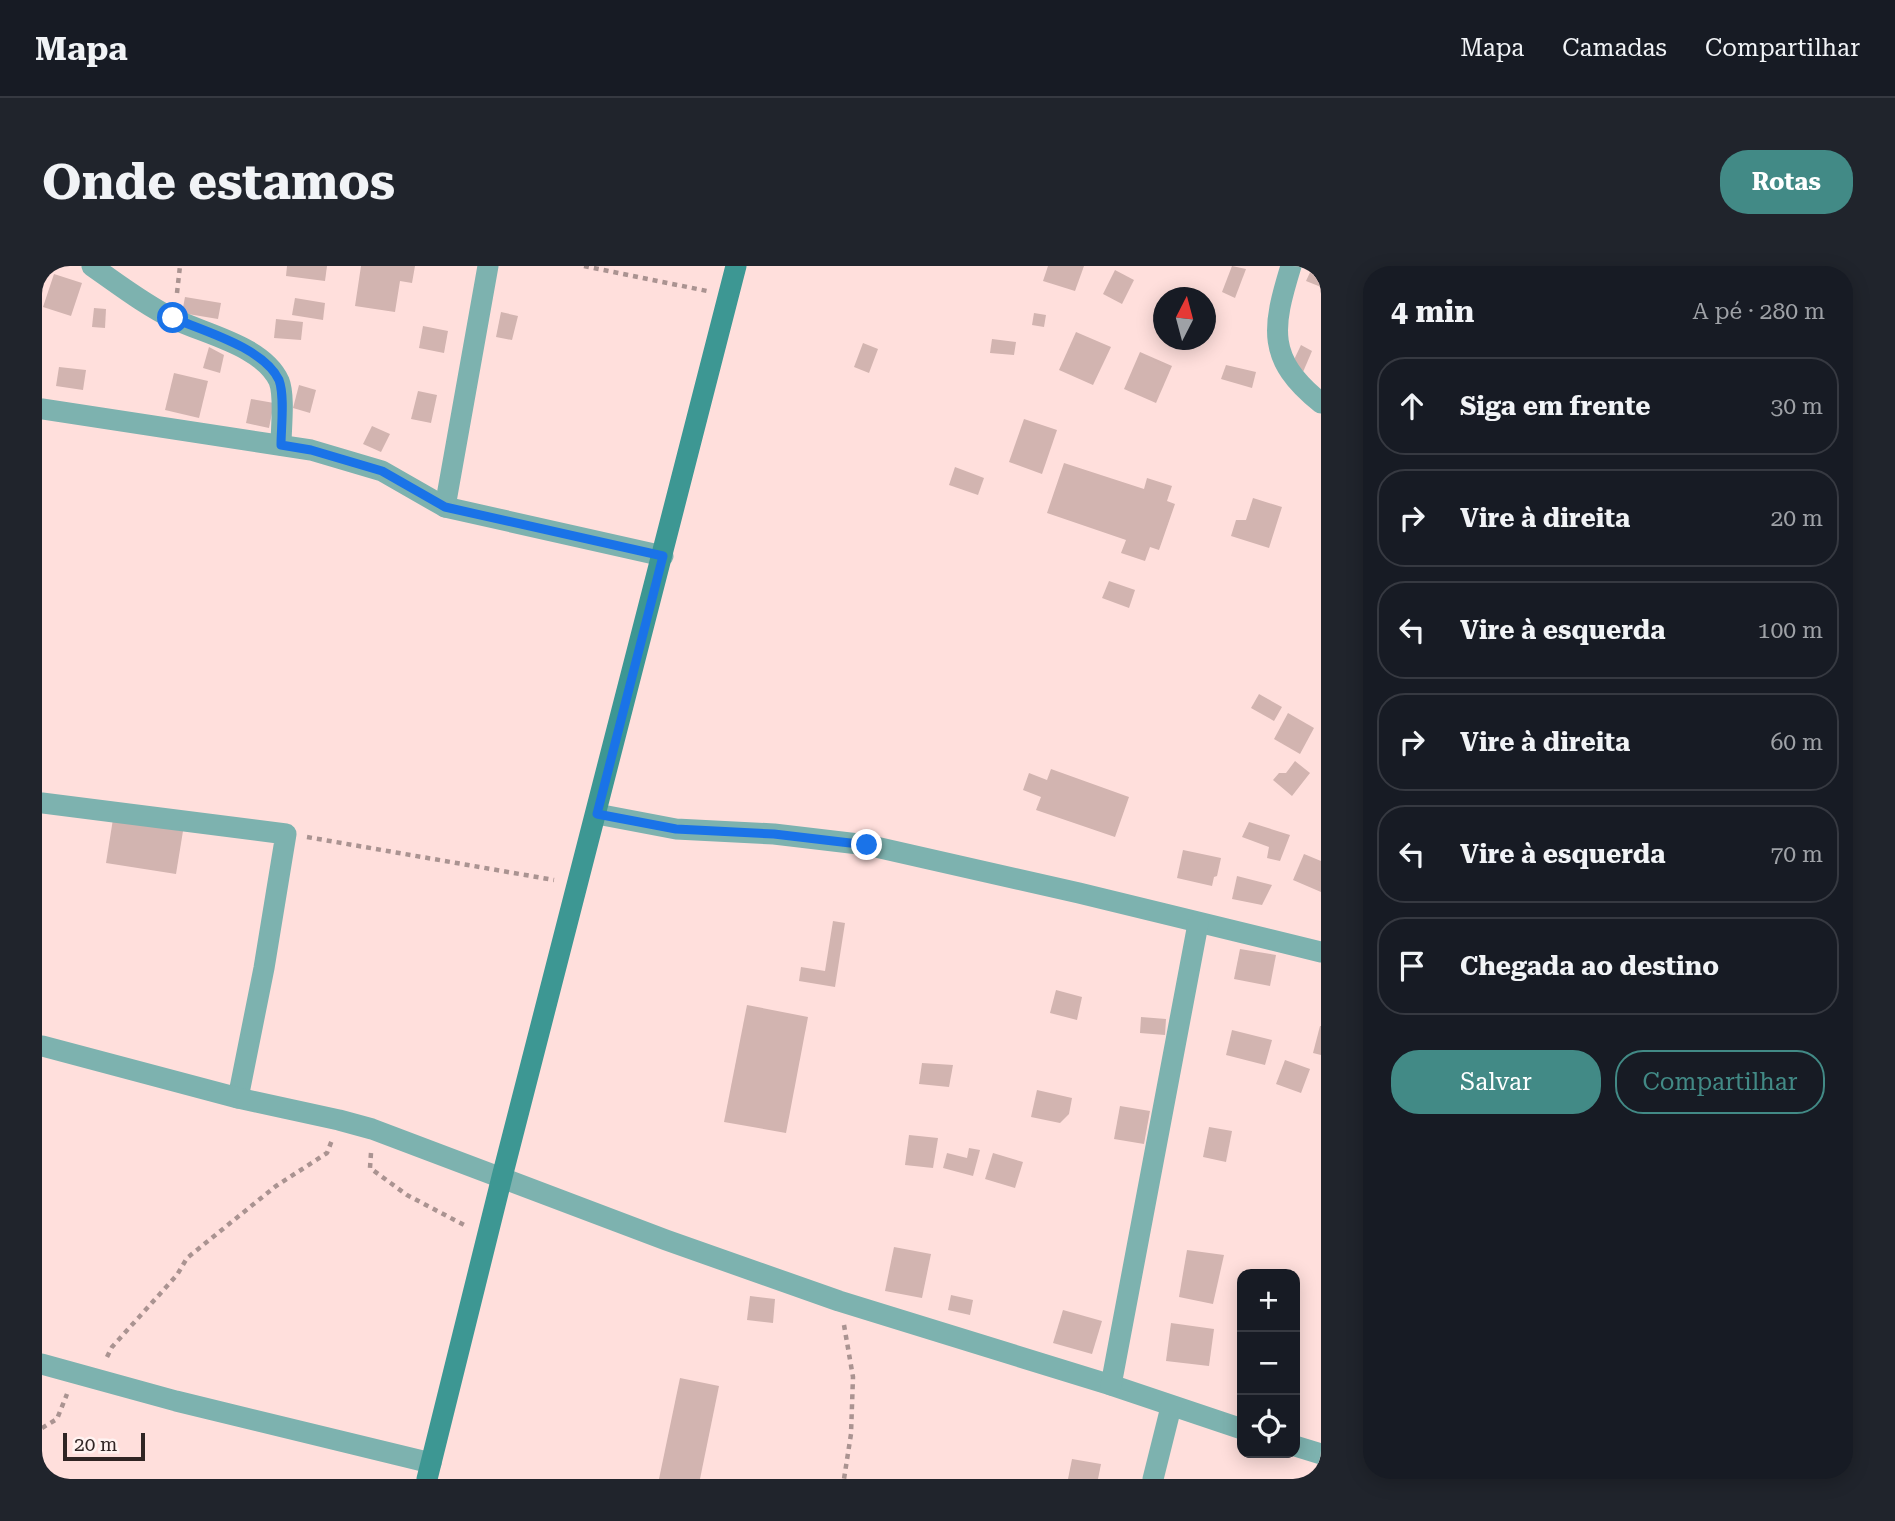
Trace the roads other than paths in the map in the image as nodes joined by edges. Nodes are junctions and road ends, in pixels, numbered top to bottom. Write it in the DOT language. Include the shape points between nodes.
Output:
graph roads {
  1 [pos="92,266"];
  2 [pos="488,266"];
  3 [pos="736,266"];
  4 [pos="1291,266"];
  5 [pos="1321,403"];
  6 [pos="42,409"];
  7 [pos="281,445"];
  8 [pos="445,507"];
  9 [pos="663,556"];
  10 [pos="42,803"];
  11 [pos="597,814"];
  12 [pos="1198,923"];
  13 [pos="1321,952"];
  14 [pos="42,1046"];
  15 [pos="239,1098"];
  16 [pos="502,1177"];
  17 [pos="42,1364"];
  18 [pos="1111,1385"];
  19 [pos="1171,1407"];
  20 [pos="1237,1427"];
  21 [pos="1300,1448"];
  22 [pos="1321,1454"];
  23 [pos="429,1471"];
  24 [pos="1153,1479"];
  1 -- 7 [label="street" via="173,318 260,359 281,390"];
  2 -- 8 [label="street"];
  3 -- 9 [label="main road"];
  4 -- 5 [label="street" via="1277,325 1279,353 1294,378"];
  6 -- 7 [label="street"];
  7 -- 8 [label="street" via="382,471"];
  8 -- 9 [label="street"];
  9 -- 11 [label="main road"];
  10 -- 15 [label="street" via="286,834"];
  11 -- 12 [label="street" via="676,829 867,845"];
  11 -- 16 [label="main road"];
  12 -- 13 [label="street"];
  12 -- 18 [label="street"];
  14 -- 15 [label="street"];
  15 -- 16 [label="street" via="339,1119"];
  16 -- 18 [label="street" via="839,1301"];
  16 -- 23 [label="main road"];
  17 -- 23 [label="street"];
  18 -- 19 [label="street"];
  19 -- 20 [label="street"];
  19 -- 24 [label="street"];
  21 -- 22 [label="street"];
}
